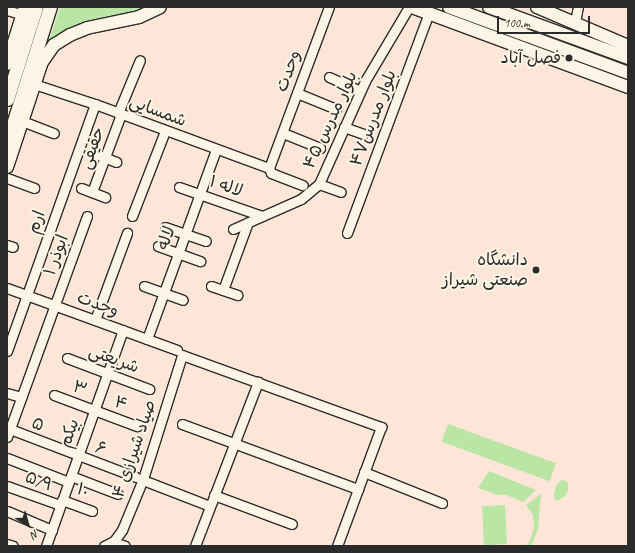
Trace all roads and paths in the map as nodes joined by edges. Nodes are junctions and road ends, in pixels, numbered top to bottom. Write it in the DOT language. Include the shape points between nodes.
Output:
graph roads {
  1 [pos="36,7"];
  2 [pos="50,7"];
  3 [pos="160,7"];
  4 [pos="329,7"];
  5 [pos="411,7"];
  6 [pos="449,7"];
  7 [pos="490,7"];
  8 [pos="537,7"];
  9 [pos="578,7"];
  10 [pos="7,10"];
  11 [pos="24,11"];
  12 [pos="463,12"];
  13 [pos="429,14"];
  14 [pos="575,22"];
  15 [pos="459,25"];
  16 [pos="626,47"];
  17 [pos="628,58"];
  18 [pos="140,60"];
  19 [pos="7,64"];
  20 [pos="606,65"];
  21 [pos="628,73"];
  22 [pos="329,77"];
  23 [pos="600,77"];
  24 [pos="34,84"];
  25 [pos="628,87"];
  26 [pos="360,91"];
  27 [pos="297,93"];
  28 [pos="7,99"];
  29 [pos="95,104"];
  30 [pos="336,109"];
  31 [pos="119,113"];
  32 [pos="22,121"];
  33 [pos="344,126"];
  34 [pos="165,131"];
  35 [pos="54,133"];
  36 [pos="283,133"];
  37 [pos="363,134"];
  38 [pos="7,143"];
  39 [pos="320,148"];
  40 [pos="216,149"];
  41 [pos="93,153"];
  42 [pos="105,158"];
  43 [pos="116,162"];
  44 [pos="7,167"];
  45 [pos="269,168"];
  46 [pos="7,178"];
  47 [pos="319,184"];
  48 [pos="303,185"];
  49 [pos="179,187"];
  50 [pos="34,188"];
  51 [pos="81,188"];
  52 [pos="92,192"];
  53 [pos="341,192"];
  54 [pos="199,194"];
  55 [pos="105,197"];
  56 [pos="87,216"];
  57 [pos="132,216"];
  58 [pos="262,216"];
  59 [pos="248,222"];
  60 [pos="165,227"];
  61 [pos="233,229"];
  62 [pos="127,233"];
  63 [pos="347,233"];
  64 [pos="185,234"];
  65 [pos="206,241"];
  66 [pos="158,246"];
  67 [pos="178,253"];
  68 [pos="200,261"];
  69 [pos="144,286"];
  70 [pos="211,286"];
  71 [pos="7,288"];
  72 [pos="223,290"];
  73 [pos="163,293"];
  74 [pos="237,295"];
  75 [pos="27,296"];
  76 [pos="183,300"];
  77 [pos="55,306"];
  78 [pos="95,320"];
  79 [pos="123,330"];
  80 [pos="147,338"];
  81 [pos="7,351"];
  82 [pos="180,352"];
  83 [pos="67,358"];
  84 [pos="108,373"];
  85 [pos="258,382"];
  86 [pos="149,389"];
  87 [pos="7,394"];
  88 [pos="54,395"];
  89 [pos="22,397"];
  90 [pos="94,410"];
  91 [pos="182,424"];
  92 [pos="137,426"];
  93 [pos="8,433"];
  94 [pos="234,443"];
  95 [pos="78,457"];
  96 [pos="7,458"];
  97 [pos="364,472"];
  98 [pos="136,477"];
  99 [pos="70,479"];
  100 [pos="148,482"];
  101 [pos="7,486"];
  102 [pos="358,489"];
  103 [pos="118,494"];
  104 [pos="214,495"];
  105 [pos="61,503"];
  106 [pos="442,503"];
  107 [pos="210,506"];
  108 [pos="7,511"];
  109 [pos="92,511"];
  110 [pos="292,524"];
  111 [pos="52,530"];
  112 [pos="7,544"];
  113 [pos="13,546"];
  114 [pos="46,546"];
  115 [pos="104,546"];
  116 [pos="195,546"];
  117 [pos="337,546"];
  1 -- 28 [label="highway"];
  2 -- 38 [label="highway"];
  3 -- 24 [label="main road" via="139,17 87,28 70,35 54,45 42,62"];
  4 -- 27 [label="street, وحدت"];
  5 -- 13 [label="main road"];
  5 -- 26 [label="street, ۴۵ بلوار مدرس"];
  6 -- 12 [label="main road"];
  7 -- 17 [label="main road"];
  8 -- 14 [label="main road"];
  9 -- 14 [label="street"];
  10 -- 11 [label="street"];
  11 -- 19 [label="main road"];
  12 -- 15 [label="main road"];
  12 -- 20 [label="main road"];
  13 -- 15 [label="main road"];
  13 -- 63 [label="street, بلوار مدرس۴۷"];
  14 -- 16 [label="main road"];
  15 -- 23 [label="main road"];
  18 -- 31 [label="street, حقیقی"];
  20 -- 21 [label="main road"];
  20 -- 23 [label="main road"];
  22 -- 26 [label="street"];
  23 -- 25 [label="main road"];
  24 -- 29 [label="street, شمسایی"];
  24 -- 32 [label="main road"];
  26 -- 33 [label="street, ۴۵ بلوار مدرس"];
  27 -- 30 [label="street"];
  27 -- 36 [label="street, وحدت"];
  29 -- 31 [label="street, شمسایی"];
  29 -- 75 [label="street, ارم"];
  31 -- 34 [label="street, شمسایی"];
  31 -- 42 [label="street, حقیقی"];
  32 -- 35 [label="street"];
  32 -- 44 [label="main road"];
  33 -- 37 [label="street"];
  33 -- 47 [label="street, ۴۵ بلوار مدرس"];
  34 -- 40 [label="street, شمسایی"];
  34 -- 57 [label="street"];
  36 -- 39 [label="street"];
  36 -- 45 [label="street, وحدت"];
  40 -- 45 [label="street, شمسایی"];
  40 -- 54 [label="street, لاله"];
  41 -- 42 [label="street"];
  42 -- 43 [label="street"];
  42 -- 52 [label="street, حقیقی"];
  45 -- 48 [label="street, شمسایی" via="271,173"];
  46 -- 50 [label="street"];
  47 -- 53 [label="street"];
  47 -- 58 [label="street, ۴۵ بلوار مدرس" via="301,199"];
  49 -- 54 [label="street, لاله ۱"];
  51 -- 52 [label="street"];
  52 -- 55 [label="street"];
  54 -- 58 [label="street, لاله ۱"];
  54 -- 64 [label="street, لاله"];
  56 -- 77 [label="street, ابوذر ۱"];
  58 -- 59 [label="street, ۴۵ بلوار مدرس"];
  59 -- 61 [label="street, ۴۵ بلوار مدرس"];
  59 -- 72 [label="street"];
  60 -- 64 [label="street"];
  62 -- 78 [label="street"];
  64 -- 65 [label="street"];
  64 -- 67 [label="street, لاله"];
  66 -- 67 [label="street"];
  67 -- 68 [label="street"];
  67 -- 73 [label="street, لاله"];
  69 -- 73 [label="street"];
  70 -- 72 [label="street"];
  71 -- 75 [label="street, وحدت"];
  72 -- 74 [label="street"];
  73 -- 76 [label="street"];
  73 -- 80 [label="street, لاله"];
  75 -- 77 [label="street, وحدت"];
  75 -- 81 [label="street, ارم"];
  77 -- 78 [label="street, وحدت"];
  77 -- 89 [label="street, ابوذر ۱"];
  78 -- 79 [label="street, وحدت"];
  79 -- 80 [label="street, وحدت"];
  79 -- 84 [label="street, بیکم"];
  80 -- 82 [label="street, وحدت"];
  82 -- 85 [label="street, وحدت"];
  82 -- 115 [label="street, صیاد شیرازی ۴" via="143,479 122,530 114,541"];
  83 -- 84 [label="street, شریعتی"];
  84 -- 86 [label="street, شریعتی"];
  84 -- 90 [label="street, بیکم"];
  85 -- 94 [label="street"];
  85 -- 97 [label="street, وحدت" via="381,427"];
  87 -- 89 [label="street"];
  88 -- 90 [label="street, ۳"];
  89 -- 93 [label="street, ابوذر ۱"];
  90 -- 92 [label="street, ۴"];
  90 -- 95 [label="street, بیکم"];
  91 -- 94 [label="street"];
  93 -- 95 [label="street, ۵"];
  94 -- 102 [label="street"];
  94 -- 104 [label="street"];
  95 -- 98 [label="street, ۶"];
  95 -- 99 [label="street, بیکم"];
  96 -- 99 [label="street"];
  97 -- 102 [label="street"];
  97 -- 106 [label="street"];
  99 -- 103 [label="street"];
  99 -- 105 [label="street, بیکم"];
  100 -- 107 [label="street"];
  101 -- 105 [label="street, ۵/۹"];
  102 -- 117 [label="street"];
  104 -- 107 [label="street"];
  104 -- 110 [label="street"];
  105 -- 109 [label="street, ۱۰"];
  105 -- 111 [label="street, بیکم"];
  107 -- 116 [label="street"];
  108 -- 111 [label="street"];
  111 -- 114 [label="street, بیکم"];
  112 -- 113 [label="street"];
}
